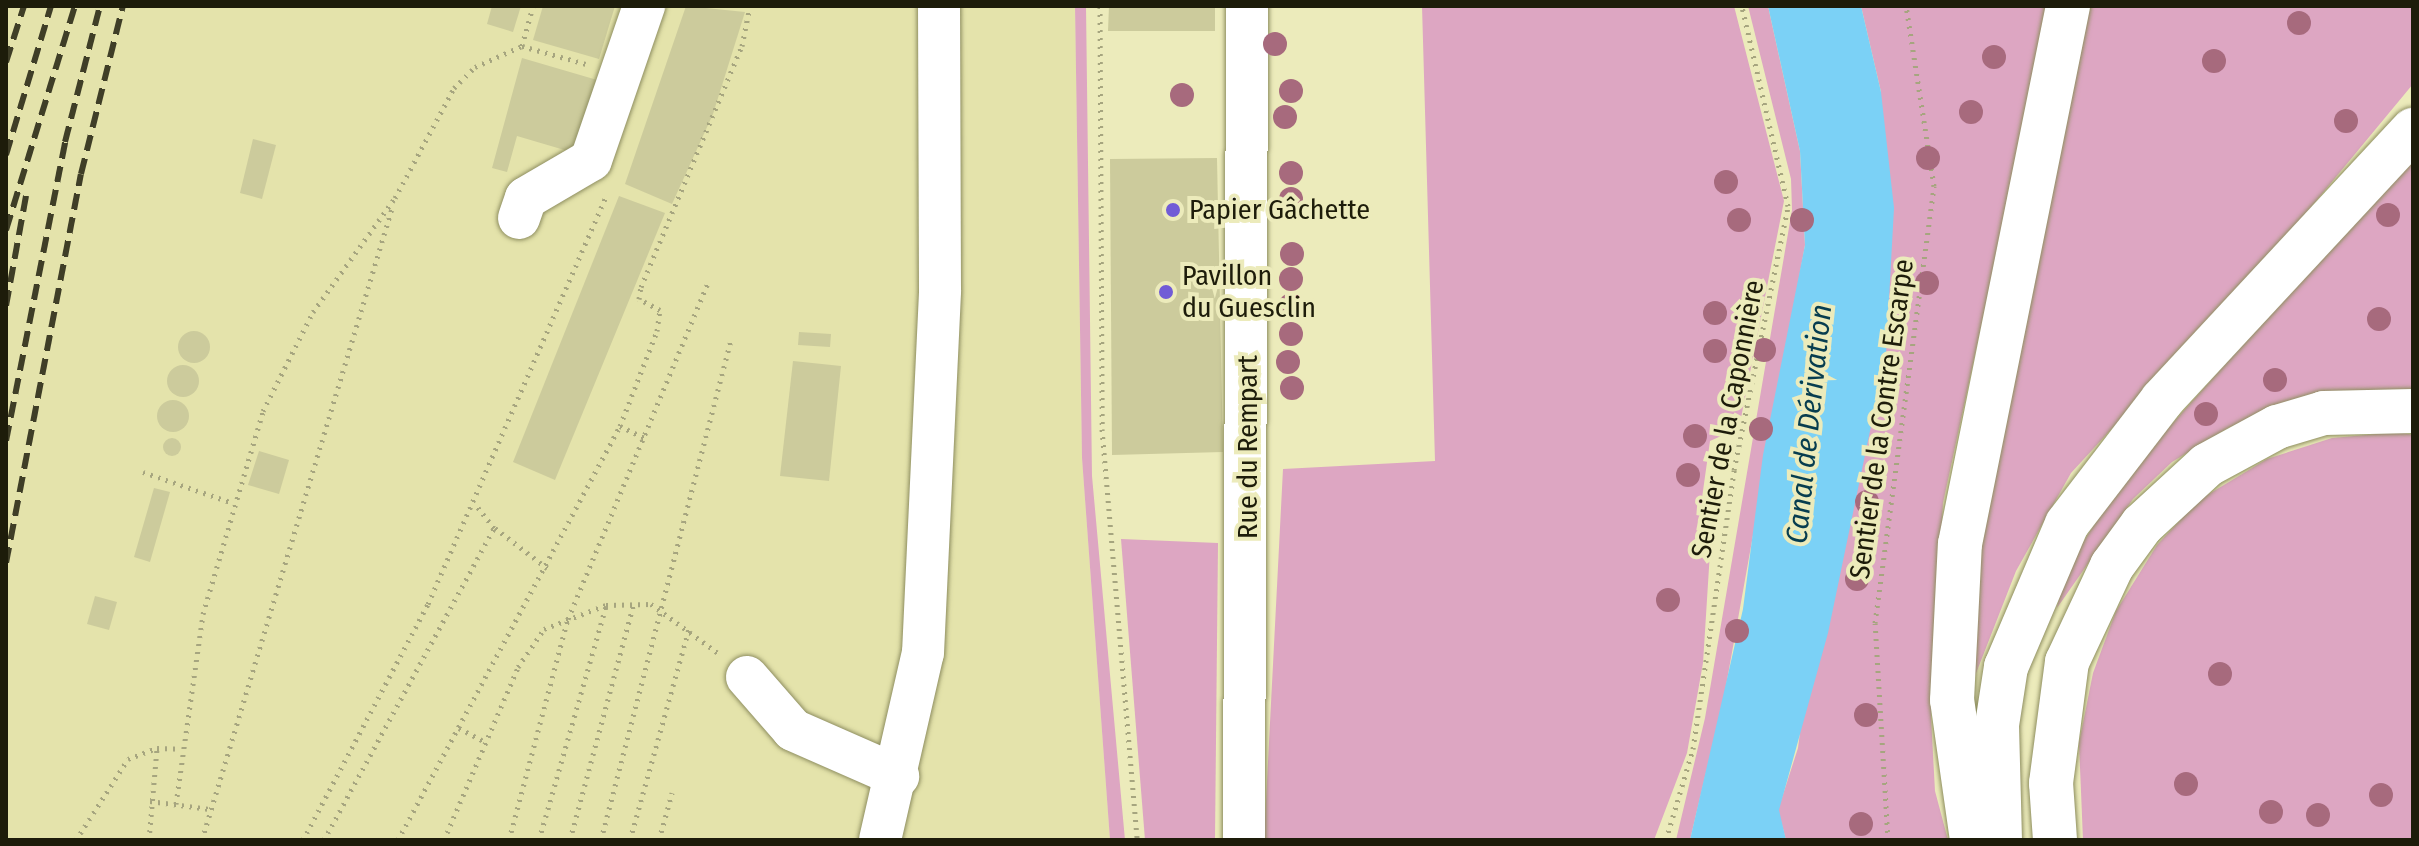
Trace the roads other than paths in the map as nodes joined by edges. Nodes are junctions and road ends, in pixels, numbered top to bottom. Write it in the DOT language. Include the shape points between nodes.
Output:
graph roads {
  1 [pos="644,6"];
  2 [pos="939,6"];
  3 [pos="1247,6"];
  4 [pos="2068,6"];
  5 [pos="2413,130"];
  6 [pos="519,218"];
  7 [pos="2413,411"];
  8 [pos="747,677"];
  9 [pos="898,776"];
  10 [pos="880,840"];
  11 [pos="1244,840"];
  12 [pos="1972,840"];
  13 [pos="2000,840"];
  14 [pos="2055,840"];
  1 -- 6 [label="street" via="591,160 526,198"];
  2 -- 9 [label="street" via="940,290 923,653"];
  3 -- 11 [label="street, Rue du Rempart"];
  4 -- 12 [label="highway" via="1960,544 1952,700"];
  5 -- 13 [label="highway" via="2162,400 2067,524 2006,667 1997,725"];
  7 -- 14 [label="highway" via="2324,413 2277,427 2207,465 2142,525 2112,566 2067,662 2051,783"];
  8 -- 9 [label="street" via="793,730"];
  9 -- 10 [label="street"];
}
